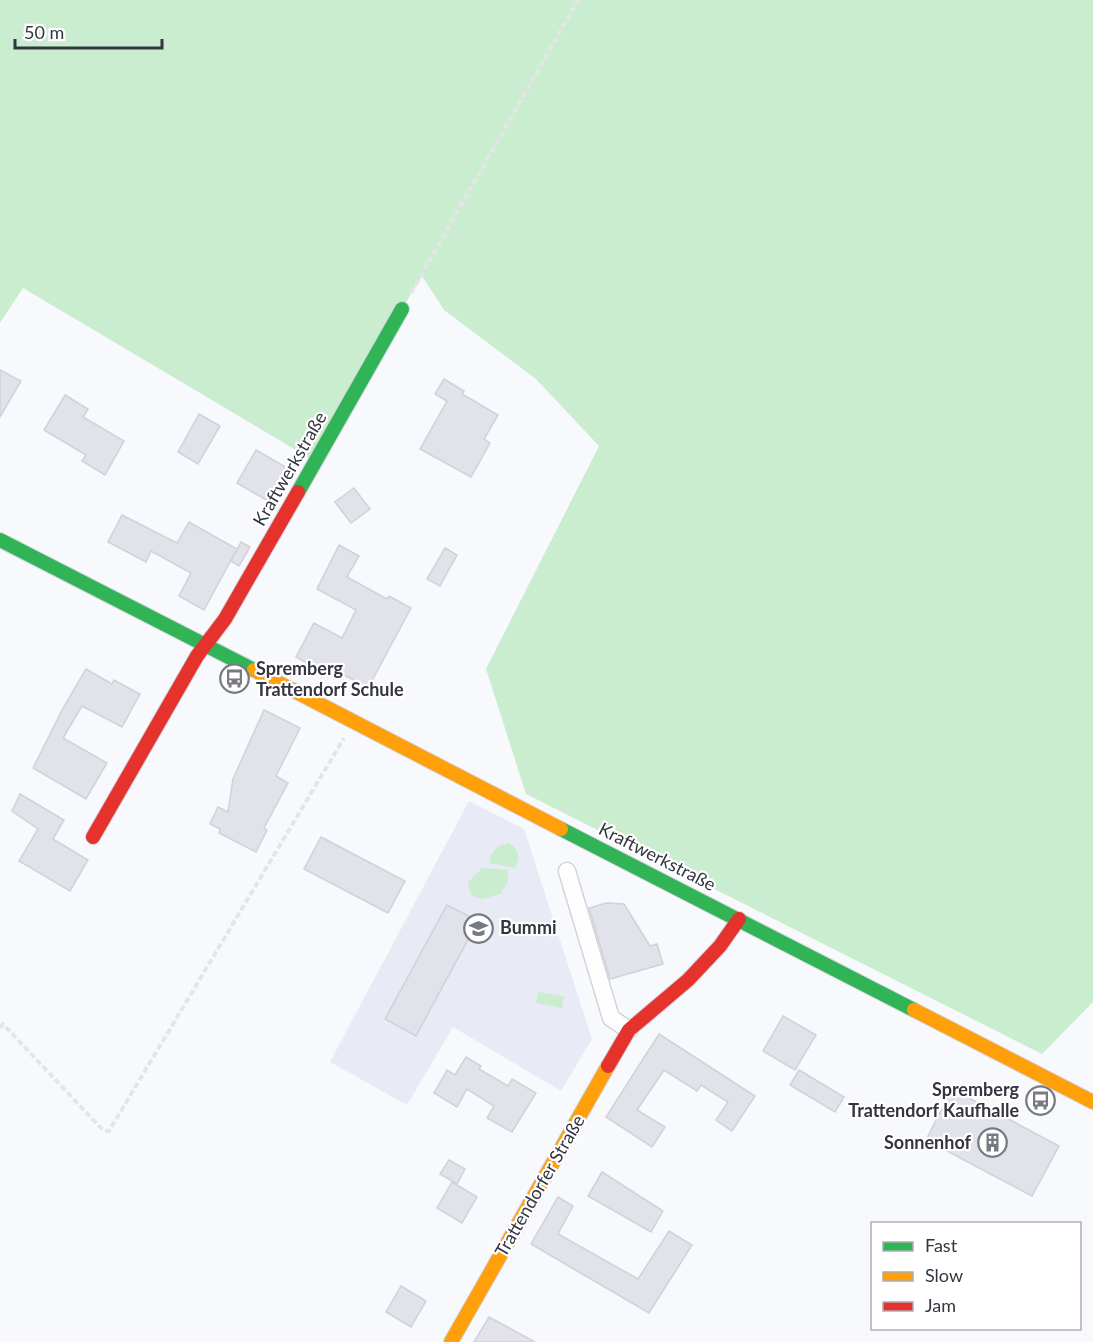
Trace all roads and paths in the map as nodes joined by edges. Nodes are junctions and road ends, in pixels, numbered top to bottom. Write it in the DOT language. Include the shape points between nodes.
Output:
graph roads {
  1 [pos="578,0"];
  2 [pos="402,309"];
  3 [pos="0,540"];
  4 [pos="204,645"];
  5 [pos="354,722"];
  6 [pos="93,837"];
  7 [pos="567,871"];
  8 [pos="739,919"];
  9 [pos="0,1028"];
  10 [pos="629,1030"];
  11 [pos="1093,1102"];
  12 [pos="451,1342"];
  1 -- 2 [label="path"];
  2 -- 4 [label="main road, Kraftwerkstraße" via="225,619"];
  3 -- 4 [label="main road, Kraftwerkstraße"];
  4 -- 5 [label="main road, Kraftwerkstraße"];
  4 -- 6 [label="main road, Kraftwerkstraße"];
  5 -- 8 [label="main road, Kraftwerkstraße"];
  5 -- 9 [label="path" via="109,1131 99,1126 3,1024"];
  7 -- 10 [label="street" via="611,1018"];
  8 -- 10 [label="main road, Trattendorfer Straße" via="688,980"];
  8 -- 11 [label="main road, Kraftwerkstraße"];
  10 -- 12 [label="main road, Trattendorfer Straße"];
}
